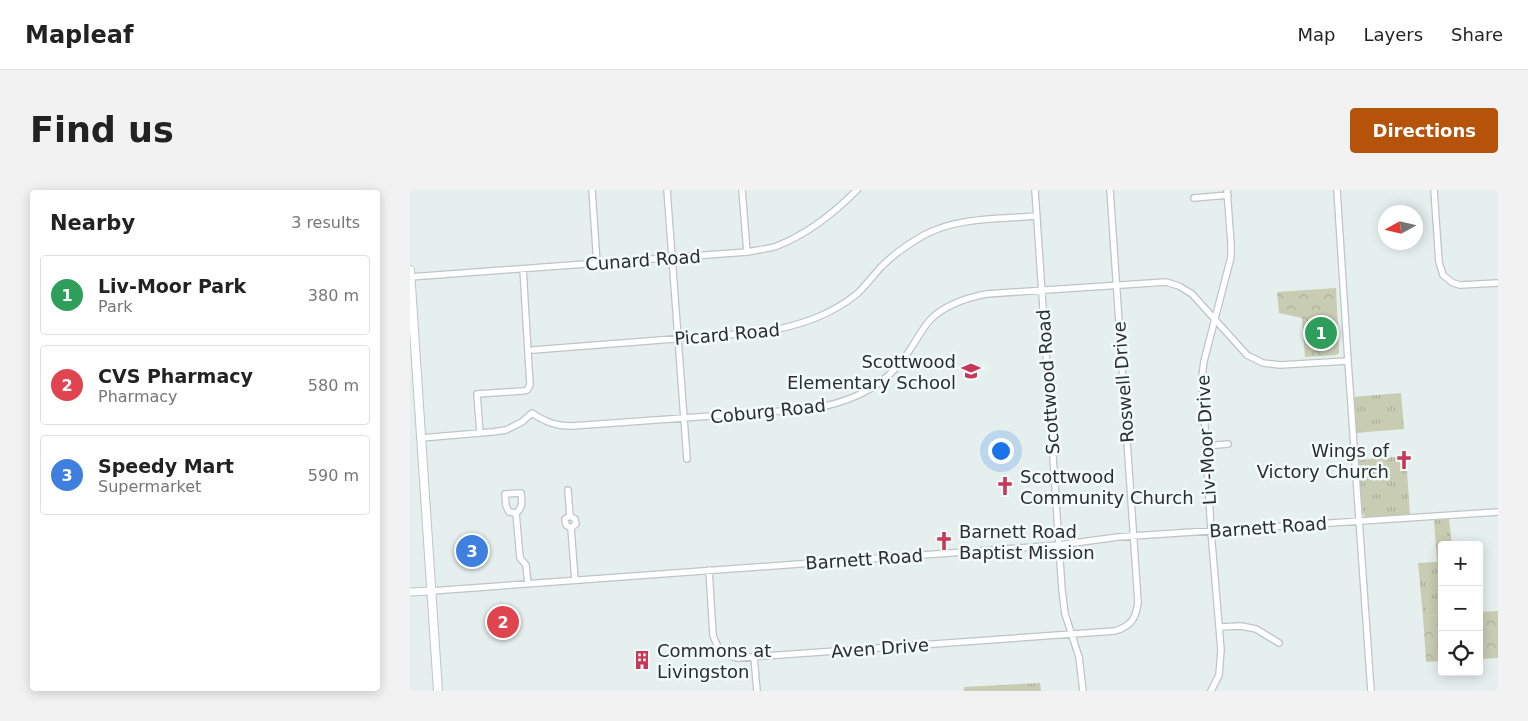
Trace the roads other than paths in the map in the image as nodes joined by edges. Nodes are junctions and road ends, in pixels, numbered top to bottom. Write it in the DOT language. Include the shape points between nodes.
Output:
graph roads {
  1 [pos="592,190"];
  2 [pos="667,190"];
  3 [pos="742,190"];
  4 [pos="857,190"];
  5 [pos="1035,190"];
  6 [pos="1110,190"];
  7 [pos="1337,190"];
  8 [pos="1434,190"];
  9 [pos="1228,193"];
  10 [pos="1194,198"];
  11 [pos="1037,216"];
  12 [pos="746,252"];
  13 [pos="672,258"];
  14 [pos="597,264"];
  15 [pos="523,269"];
  16 [pos="410,270"];
  17 [pos="410,277"];
  18 [pos="1498,283"];
  19 [pos="1117,285"];
  20 [pos="1042,290"];
  21 [pos="1215,320"];
  22 [pos="678,338"];
  23 [pos="533,350"];
  24 [pos="1348,361"];
  25 [pos="683,418"];
  26 [pos="480,433"];
  27 [pos="421,438"];
  28 [pos="1228,444"];
  29 [pos="1205,446"];
  30 [pos="686,460"];
  31 [pos="568,490"];
  32 [pos="1498,512"];
  33 [pos="516,513"];
  34 [pos="1360,521"];
  35 [pos="1211,531"];
  36 [pos="1133,536"];
  37 [pos="1059,545"];
  38 [pos="709,570"];
  39 [pos="575,580"];
  40 [pos="528,584"];
  41 [pos="431,591"];
  42 [pos="410,592"];
  43 [pos="1220,627"];
  44 [pos="1124,628"];
  45 [pos="1072,634"];
  46 [pos="1279,643"];
  47 [pos="754,657"];
  48 [pos="438,691"];
  49 [pos="756,691"];
  50 [pos="1083,691"];
  51 [pos="1211,691"];
  52 [pos="1372,691"];
  1 -- 14 [label="street"];
  2 -- 13 [label="street"];
  3 -- 12 [label="street"];
  4 -- 12 [label="street, Cunard Road" via="834,212 805,232 776,246"];
  5 -- 11 [label="street, Scottwood Road"];
  6 -- 19 [label="street, Roswell Drive"];
  7 -- 24 [label="street"];
  8 -- 18 [label="street" via="1439,262 1443,275 1453,283 1466,286"];
  9 -- 10 [label="street"];
  9 -- 21 [label="street, Liv-Moor Drive" via="1231,258"];
  11 -- 20 [label="street, Scottwood Road"];
  11 -- 22 [label="street, Picard Road" via="977,220 950,225 925,235 901,248 858,292 814,320 763,332"];
  12 -- 13 [label="street, Cunard Road"];
  13 -- 14 [label="street, Cunard Road"];
  13 -- 22 [label="street"];
  14 -- 15 [label="street, Cunard Road"];
  15 -- 17 [label="street, Cunard Road"];
  15 -- 26 [label="street" via="530,385 523,391 477,394"];
  16 -- 17 [label="main road"];
  17 -- 27 [label="main road"];
  19 -- 20 [label="street, Coburg Road"];
  19 -- 21 [label="street, Coburg Road" via="1173,284 1192,294"];
  19 -- 36 [label="street, Roswell Drive"];
  20 -- 25 [label="street, Coburg Road" via="975,296 954,303 930,320 894,370 872,388 848,400 810,409"];
  20 -- 37 [label="street, Scottwood Road"];
  21 -- 24 [label="street, Coburg Road" via="1247,355 1262,363"];
  21 -- 29 [label="street, Liv-Moor Drive" via="1202,377"];
  22 -- 23 [label="street, Picard Road"];
  22 -- 25 [label="street"];
  24 -- 34 [label="street"];
  25 -- 26 [label="street, Coburg Road" via="561,426 532,414 514,427"];
  25 -- 30 [label="street"];
  26 -- 27 [label="street, Coburg Road"];
  27 -- 41 [label="main road"];
  28 -- 29 [label="street"];
  29 -- 35 [label="street, Liv-Moor Drive"];
  31 -- 39 [label="street" via="570,516 576,522 571,528"];
  32 -- 34 [label="street, Barnett Road"];
  33 -- 40 [label="street" via="520,558 526,566"];
  34 -- 35 [label="street, Barnett Road"];
  34 -- 52 [label="street"];
  35 -- 36 [label="street, Barnett Road"];
  35 -- 43 [label="street, Liv-Moor Drive"];
  36 -- 37 [label="street, Barnett Road"];
  36 -- 44 [label="street, Roswell Drive" via="1137,613"];
  37 -- 38 [label="street, Barnett Road"];
  37 -- 45 [label="street, Scottwood Road" via="1063,604"];
  38 -- 39 [label="street, Barnett Road"];
  38 -- 47 [label="street, Aven Drive" via="716,642 730,657"];
  39 -- 40 [label="street, Barnett Road"];
  40 -- 41 [label="street, Barnett Road"];
  41 -- 42 [label="street, Barnett Road"];
  41 -- 48 [label="main road"];
  43 -- 46 [label="street" via="1256,629"];
  43 -- 51 [label="street, Liv-Moor Drive" via="1221,662"];
  44 -- 45 [label="street, Aven Drive"];
  45 -- 47 [label="street, Aven Drive"];
  45 -- 50 [label="street, Scottwood Road" via="1082,669"];
  47 -- 49 [label="street"];
}
